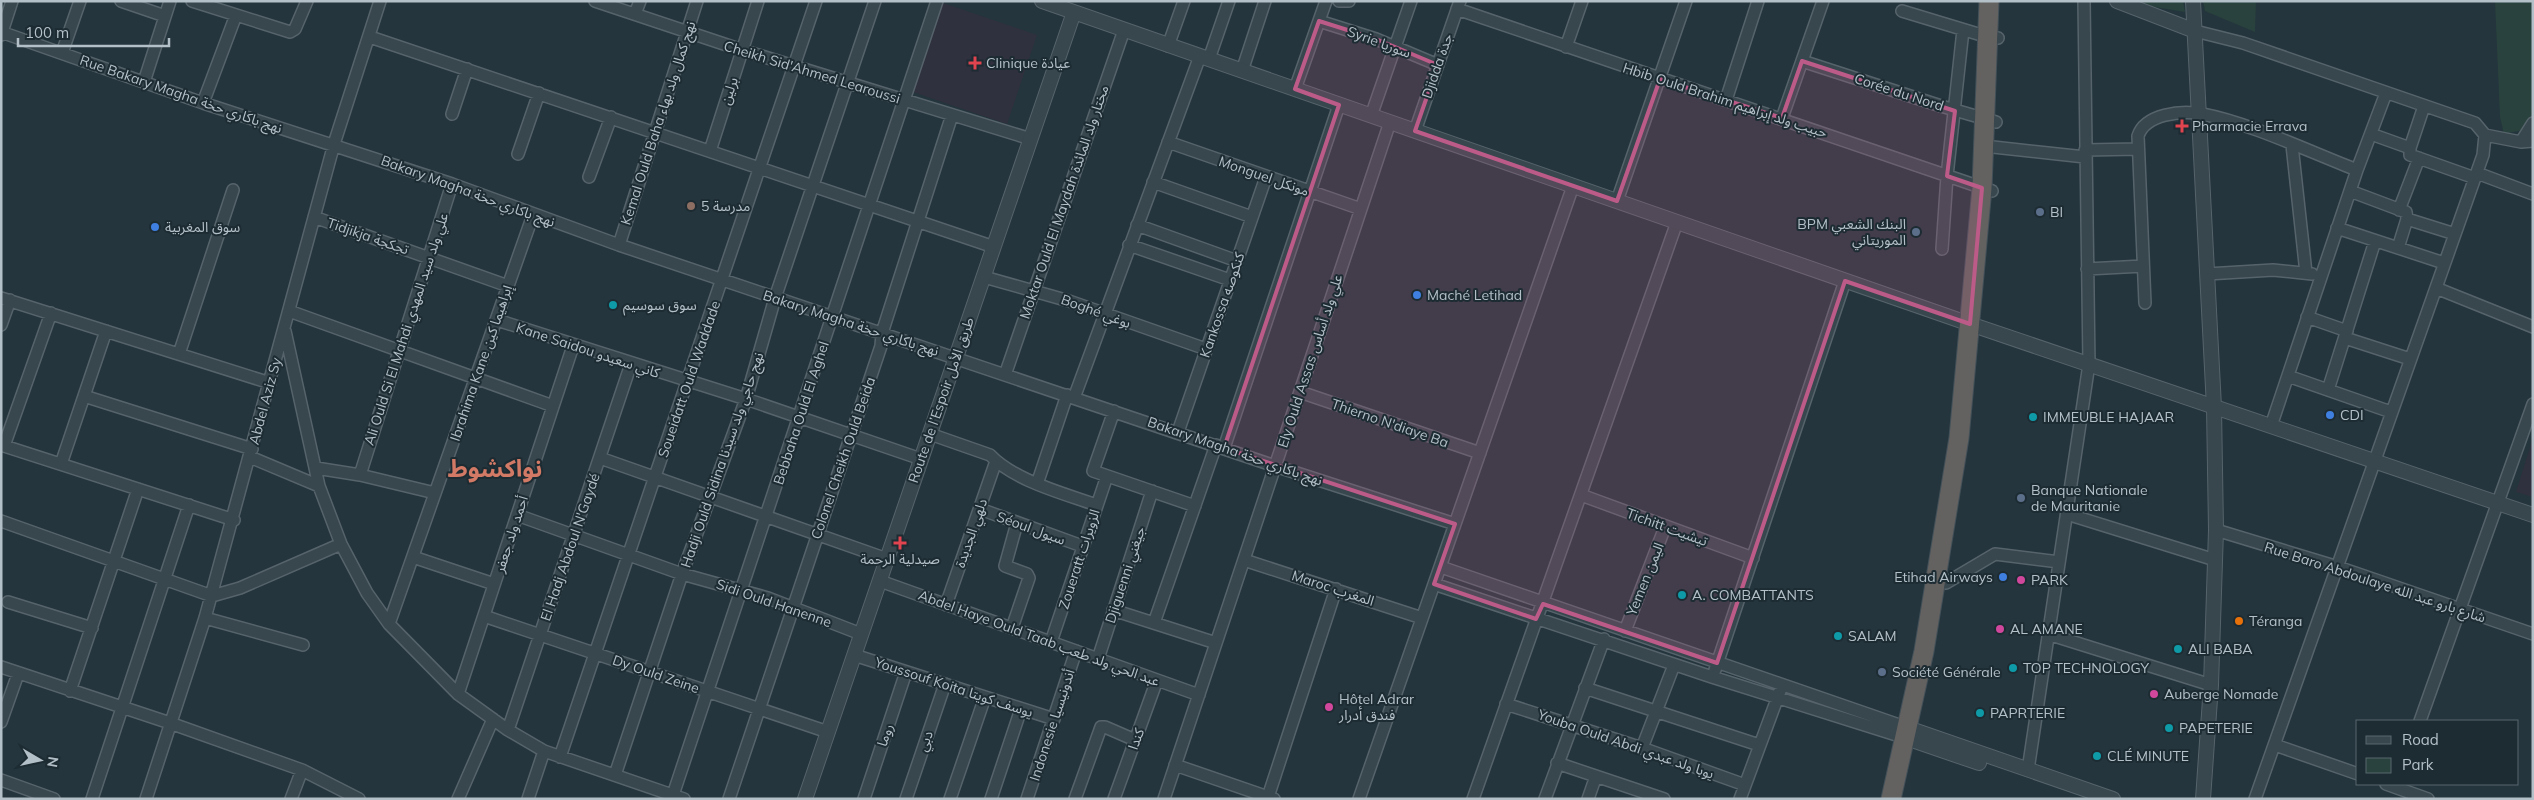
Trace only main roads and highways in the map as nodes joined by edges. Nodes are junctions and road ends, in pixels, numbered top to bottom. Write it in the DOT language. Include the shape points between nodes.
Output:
graph roads {
  1 [pos="1989,1"];
  2 [pos="2000,1"];
  3 [pos="1993,38"];
  4 [pos="1975,326"];
  5 [pos="1911,735"];
  6 [pos="1891,799"];
  7 [pos="1901,799"];
  1 -- 3 [label="highway"];
  2 -- 3 [label="highway"];
  3 -- 4 [label="highway" via="1990,147"];
  4 -- 5 [label="highway" via="1953,485"];
  4 -- 5 [label="highway" via="1962,486 1946,583"];
  5 -- 6 [label="highway"];
  5 -- 7 [label="highway"];
}
